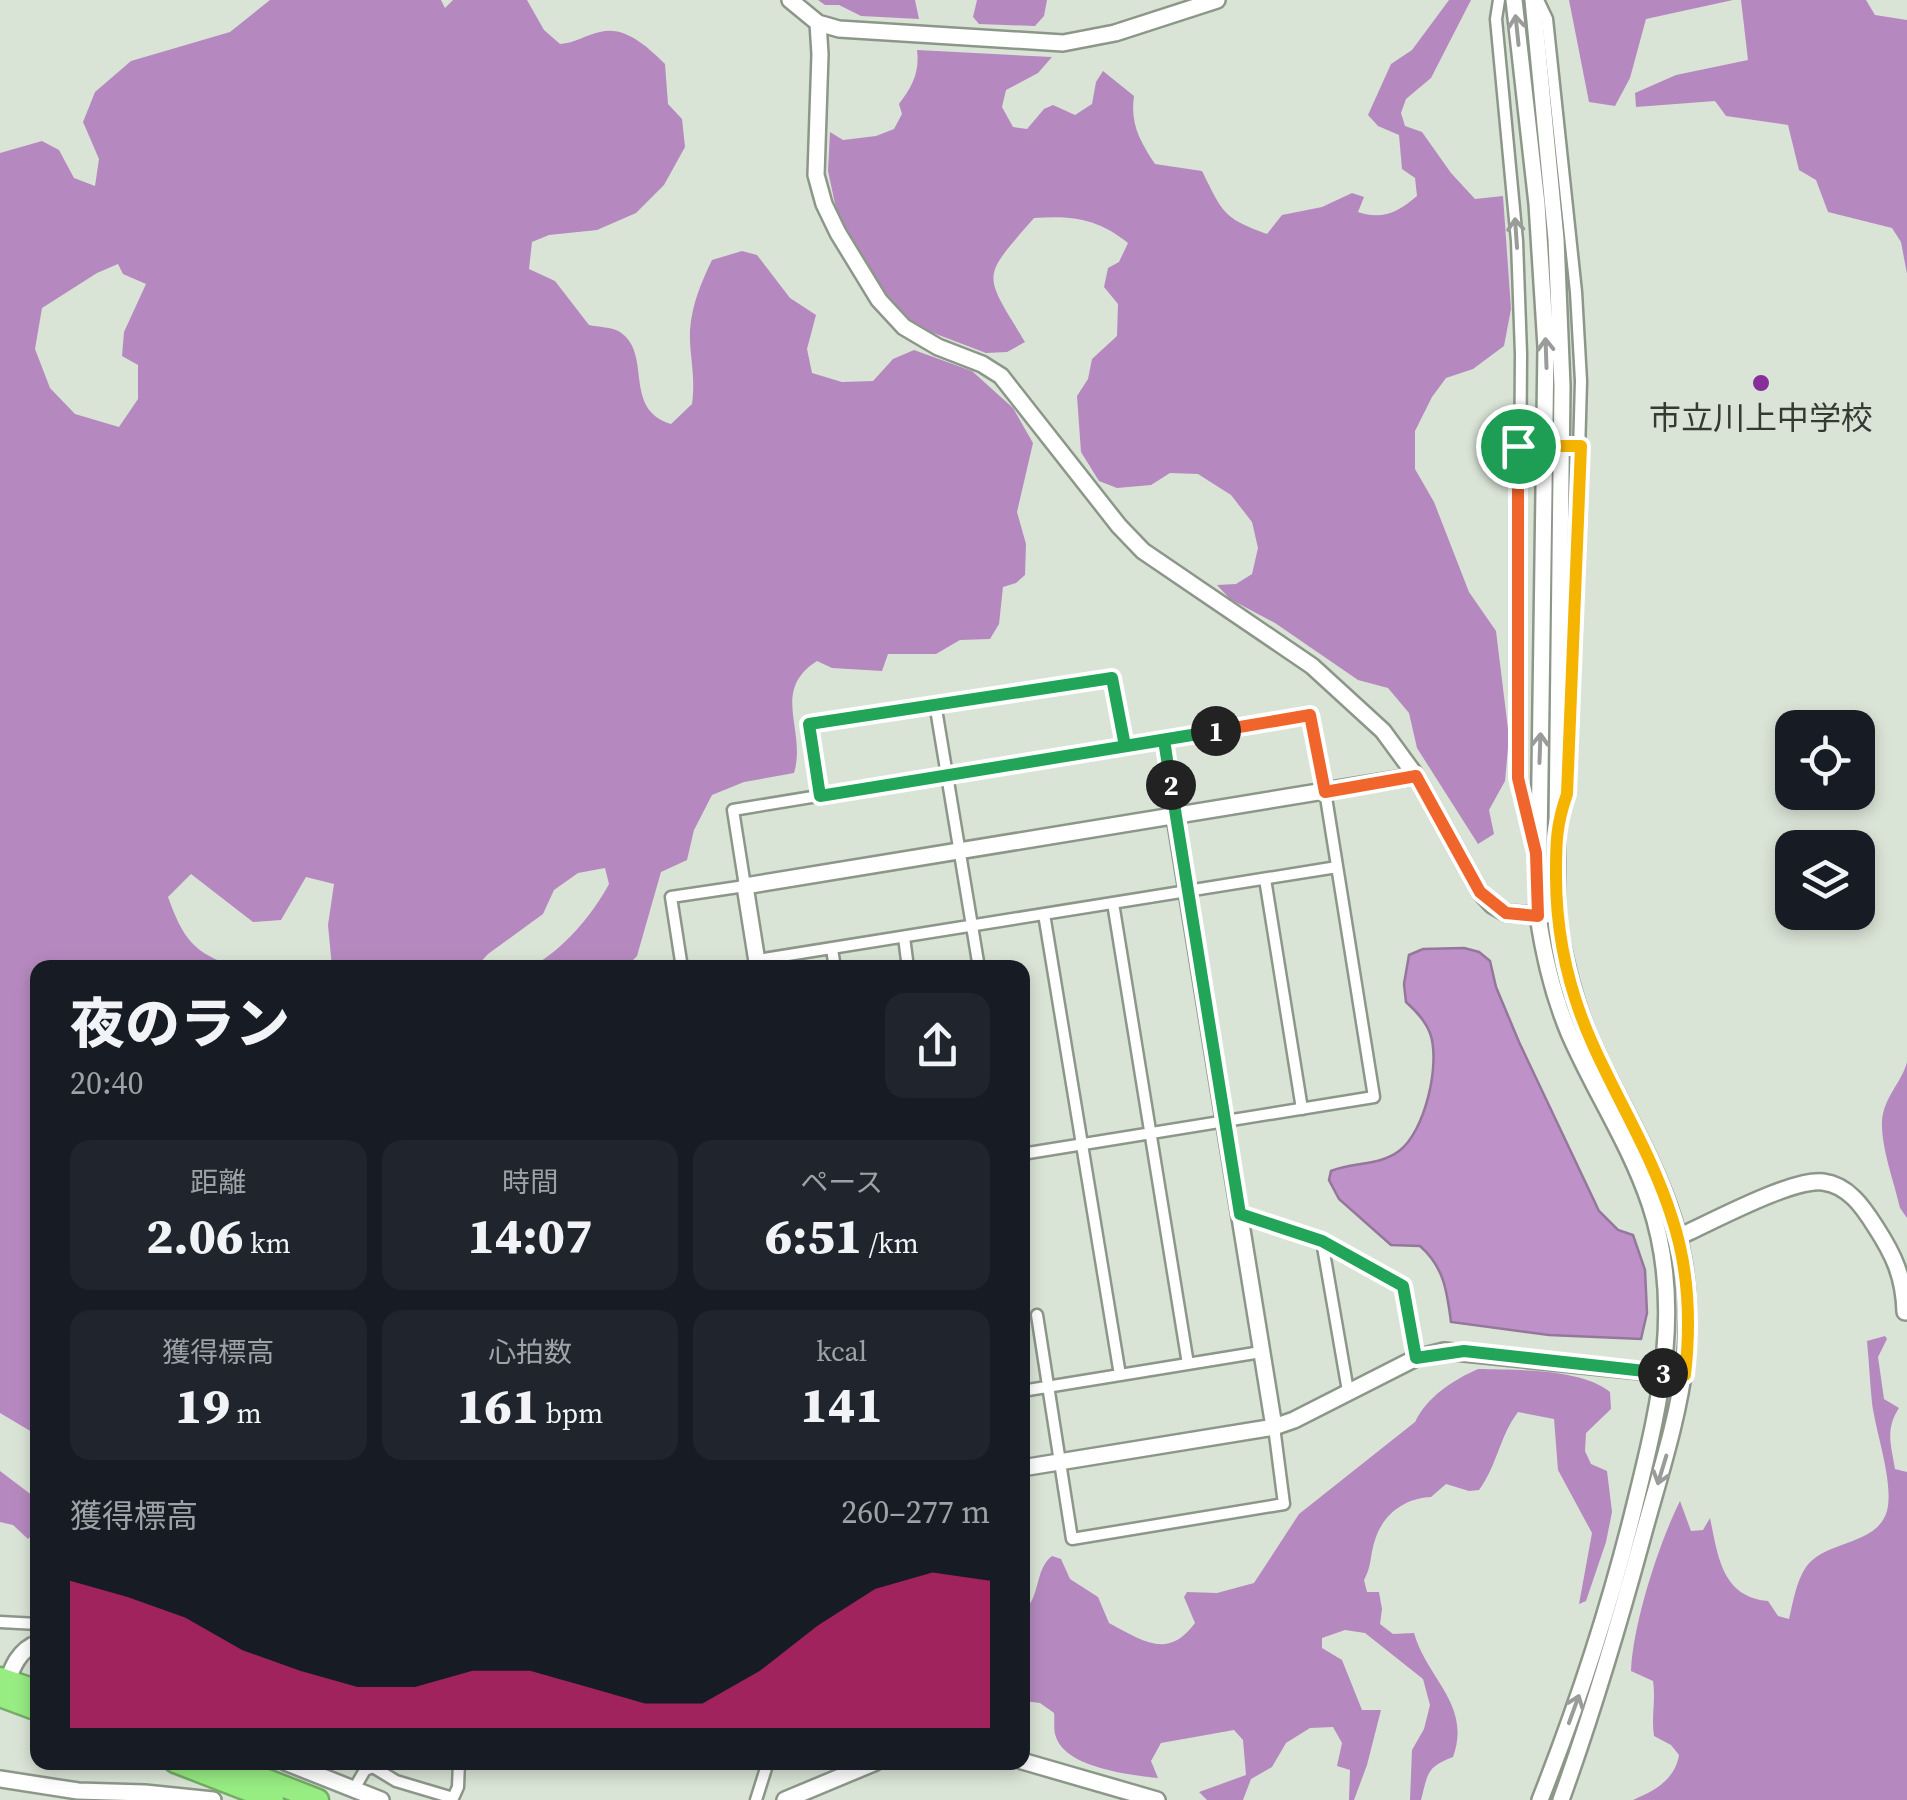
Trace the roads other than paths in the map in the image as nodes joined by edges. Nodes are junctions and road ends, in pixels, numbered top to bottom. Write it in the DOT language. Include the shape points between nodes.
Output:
graph roads {
  1 [pos="790,0"];
  2 [pos="1216,0"];
  3 [pos="1499,0"];
  4 [pos="1514,0"];
  5 [pos="1536,0"];
  6 [pos="818,22"];
  7 [pos="1518,446"];
  8 [pos="1581,446"];
  9 [pos="936,703"];
  10 [pos="1164,740"];
  11 [pos="1125,746"];
  12 [pos="948,774"];
  13 [pos="1416,776"];
  14 [pos="1325,792"];
  15 [pos="820,796"];
  16 [pos="1175,817"];
  17 [pos="1556,826"];
  18 [pos="961,851"];
  19 [pos="1536,853"];
  20 [pos="1337,867"];
  21 [pos="1265,878"];
  22 [pos="746,886"];
  23 [pos="1187,890"];
  24 [pos="1112,903"];
  25 [pos="1044,914"];
  26 [pos="1538,916"];
  27 [pos="1556,916"];
  28 [pos="972,926"];
  29 [pos="904,938"];
  30 [pos="832,949"];
  31 [pos="681,960"];
  32 [pos="757,960"];
  33 [pos="778,960"];
  34 [pos="834,960"];
  35 [pos="907,960"];
  36 [pos="978,960"];
  37 [pos="1302,1109"];
  38 [pos="1224,1122"];
  39 [pos="1150,1134"];
  40 [pos="1082,1145"];
  41 [pos="1030,1153"];
  42 [pos="1240,1214"];
  43 [pos="1678,1237"];
  44 [pos="1322,1241"];
  45 [pos="1905,1312"];
  46 [pos="1036,1315"];
  47 [pos="1261,1352"];
  48 [pos="1416,1358"];
  49 [pos="1188,1364"];
  50 [pos="1664,1373"];
  51 [pos="1120,1375"];
  52 [pos="1685,1375"];
  53 [pos="1048,1386"];
  54 [pos="1030,1389"];
  55 [pos="1348,1392"];
  56 [pos="1274,1427"];
  57 [pos="1059,1462"];
  58 [pos="1030,1467"];
  59 [pos="0,1622"];
  60 [pos="30,1624"];
  61 [pos="30,1646"];
  62 [pos="2,1691"];
  63 [pos="30,1691"];
  64 [pos="30,1706"];
  65 [pos="1030,1763"];
  66 [pos="194,1770"];
  67 [pos="241,1770"];
  68 [pos="305,1770"];
  69 [pos="365,1770"];
  70 [pos="378,1770"];
  71 [pos="459,1770"];
  72 [pos="765,1770"];
  73 [pos="857,1770"];
  74 [pos="0,1778"];
  75 [pos="354,1790"];
  76 [pos="268,1799"];
  77 [pos="213,1800"];
  78 [pos="318,1800"];
  79 [pos="382,1800"];
  80 [pos="756,1800"];
  81 [pos="785,1800"];
  82 [pos="1157,1800"];
  83 [pos="1540,1800"];
  84 [pos="1561,1800"];
  1 -- 6 [label="street"];
  2 -- 6 [label="street" via="1063,43 866,32"];
  7 -- 3 [label="street, one-way" via="1516,241"];
  19 -- 4 [label="street, one-way" via="1546,347"];
  5 -- 8 [label="street" via="1547,20 1576,292"];
  5 -- 17 [label="street" via="1562,386"];
  6 -- 13 [label="street" via="816,175 838,232 879,300 904,327 1001,376 1143,551 1339,688 1384,731"];
  7 -- 8 [label="street, bridge"];
  7 -- 19 [label="street" via="1518,778"];
  8 -- 17 [label="street" via="1567,794"];
  9 -- 11 [label="street" via="1112,678"];
  9 -- 12 [label="street"];
  9 -- 15 [label="street" via="809,724"];
  10 -- 11 [label="street"];
  10 -- 14 [label="street" via="1310,715"];
  10 -- 16 [label="street"];
  11 -- 12 [label="street"];
  12 -- 15 [label="street"];
  12 -- 18 [label="street"];
  13 -- 14 [label="street"];
  13 -- 26 [label="street" via="1480,892 1506,913"];
  14 -- 16 [label="street"];
  14 -- 20 [label="street"];
  15 -- 22 [label="street" via="733,810"];
  16 -- 18 [label="street"];
  16 -- 23 [label="street"];
  17 -- 27 [label="street"];
  18 -- 22 [label="street"];
  18 -- 28 [label="street"];
  19 -- 26 [label="street"];
  20 -- 21 [label="street"];
  20 -- 37 [label="street" via="1374,1097"];
  21 -- 23 [label="street"];
  21 -- 37 [label="street"];
  22 -- 31 [label="street" via="671,897"];
  22 -- 32 [label="street"];
  23 -- 24 [label="street"];
  23 -- 38 [label="street"];
  24 -- 25 [label="street"];
  24 -- 39 [label="street"];
  25 -- 28 [label="street"];
  25 -- 40 [label="street"];
  26 -- 27 [label="street"];
  26 -- 50 [label="street" via="1556,1001 1651,1206 1666,1281"];
  27 -- 43 [label="street" via="1582,1017"];
  28 -- 29 [label="street"];
  28 -- 36 [label="street"];
  29 -- 30 [label="street"];
  29 -- 35 [label="street"];
  30 -- 33 [label="street"];
  30 -- 34 [label="street"];
  37 -- 38 [label="street"];
  38 -- 39 [label="street"];
  38 -- 42 [label="street"];
  39 -- 40 [label="street"];
  39 -- 49 [label="street"];
  40 -- 41 [label="street"];
  40 -- 51 [label="street"];
  42 -- 44 [label="street"];
  42 -- 47 [label="street"];
  43 -- 45 [label="street" via="1797,1185 1822,1181 1862,1205 1898,1263"];
  43 -- 52 [label="street" via="1687,1286"];
  44 -- 48 [label="street" via="1403,1286"];
  44 -- 55 [label="street"];
  46 -- 53 [label="street"];
  47 -- 49 [label="street"];
  47 -- 56 [label="street"];
  48 -- 50 [label="street" via="1464,1351"];
  48 -- 55 [label="street"];
  49 -- 51 [label="street"];
  50 -- 52 [label="street"];
  83 -- 50 [label="street, one-way" via="1606,1613"];
  51 -- 53 [label="street"];
  52 -- 84 [label="street, one-way" via="1619,1623"];
  53 -- 54 [label="street"];
  53 -- 57 [label="street"];
  55 -- 56 [label="street"];
  56 -- 57 [label="street"];
  56 -- 57 [label="street" via="1284,1504 1091,1536 1072,1539"];
  57 -- 58 [label="street"];
  59 -- 60 [label="street"];
  61 -- 62 [label="street"];
  62 -- 63 [label="highway"];
  62 -- 64 [label="highway"];
  65 -- 82 [label="street"];
  66 -- 76 [label="highway"];
  67 -- 78 [label="highway"];
  68 -- 75 [label="street"];
  69 -- 75 [label="street"];
  70 -- 71 [label="street" via="454,1798"];
  72 -- 80 [label="street"];
  73 -- 81 [label="street"];
  74 -- 77 [label="street"];
  75 -- 79 [label="street"];
}
